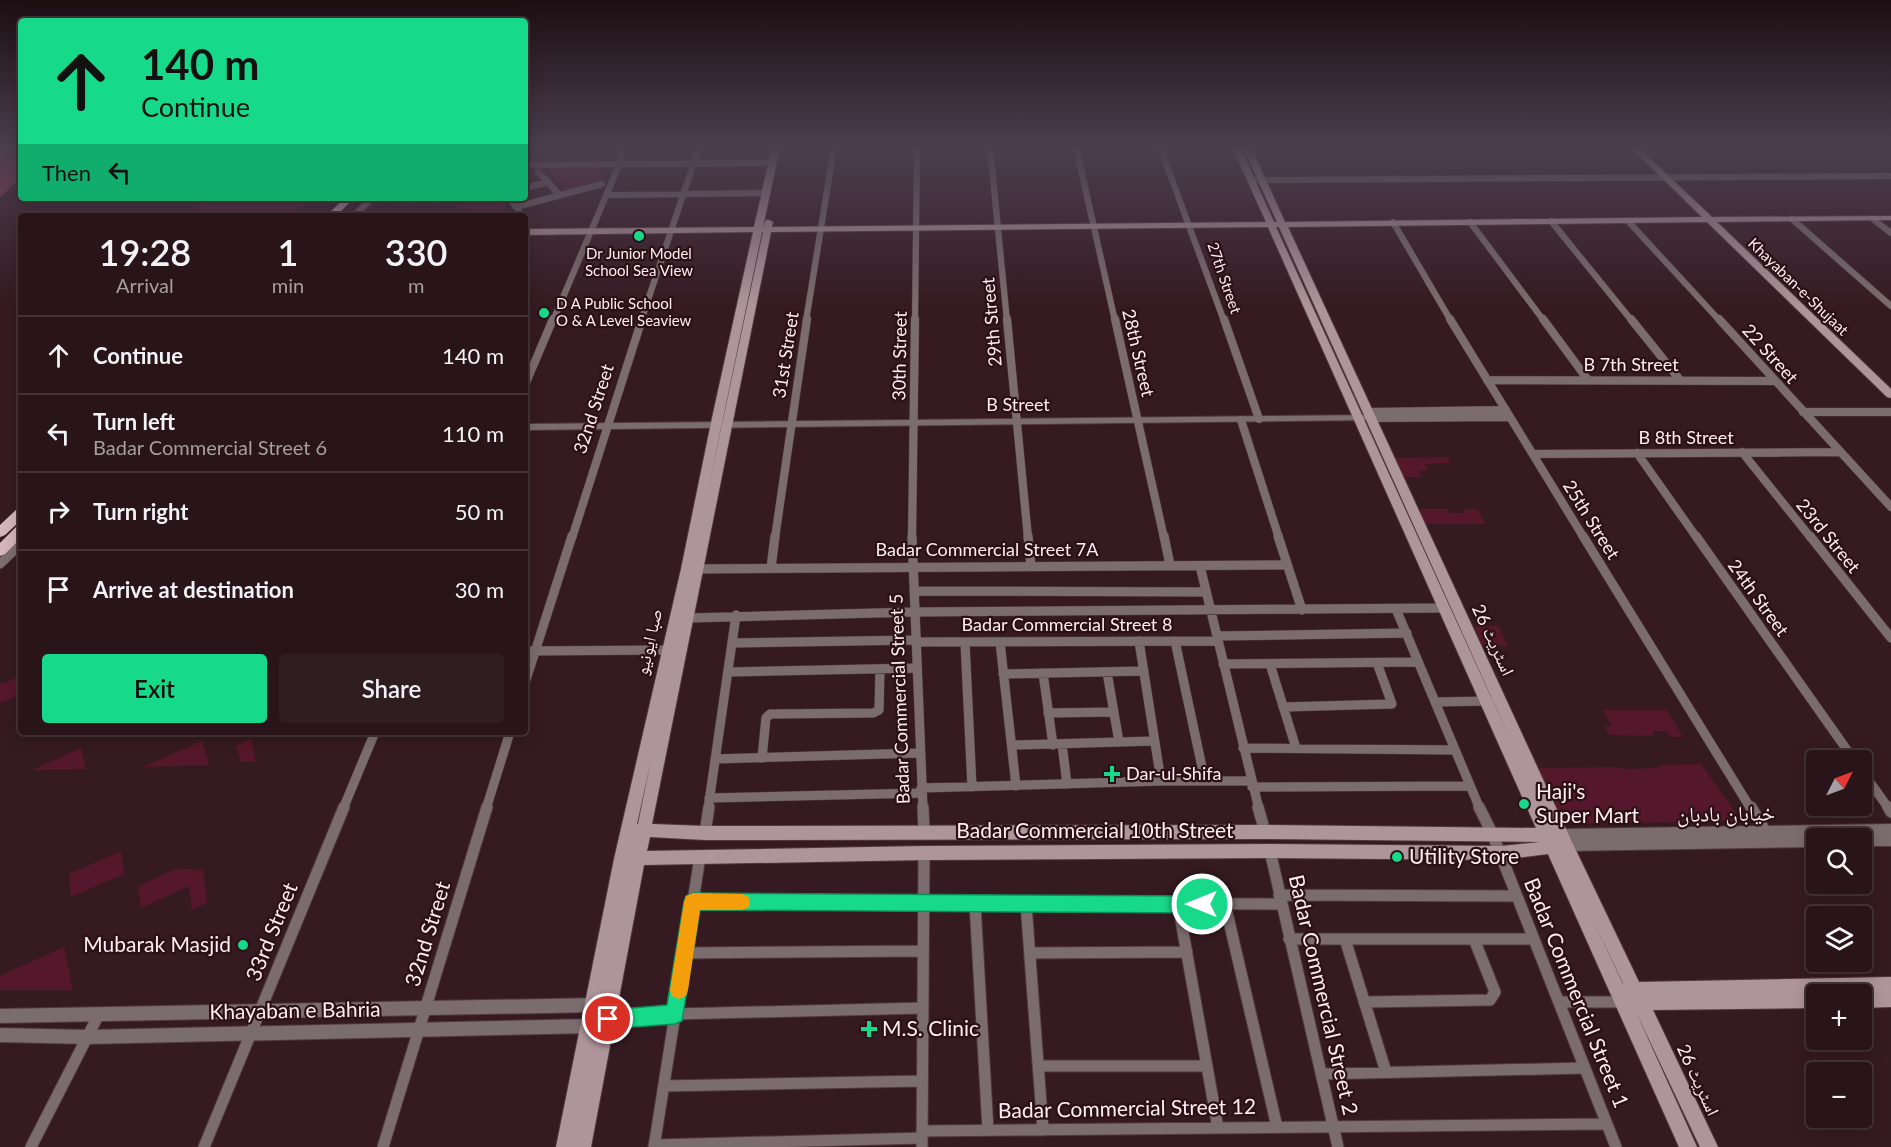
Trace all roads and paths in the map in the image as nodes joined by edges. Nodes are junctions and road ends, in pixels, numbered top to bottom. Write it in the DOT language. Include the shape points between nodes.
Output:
graph roads {
  1 [pos="347,201"];
  2 [pos="359,201"];
  3 [pos="369,201"];
  4 [pos="511,201"];
  5 [pos="543,201"];
  6 [pos="604,201"];
  7 [pos="680,201"];
  8 [pos="765,201"];
  9 [pos="770,201"];
  10 [pos="827,201"];
  11 [pos="918,201"];
  12 [pos="995,201"];
  13 [pos="1089,201"];
  14 [pos="1181,201"];
  15 [pos="1262,201"];
  16 [pos="1269,201"];
  17 [pos="1693,201"];
  18 [pos="334,213"];
  19 [pos="347,213"];
  20 [pos="357,213"];
  21 [pos="1891,218"];
  22 [pos="1792,219"];
  23 [pos="1873,219"];
  24 [pos="1628,220"];
  25 [pos="1713,220"];
  26 [pos="1551,221"];
  27 [pos="1393,222"];
  28 [pos="1470,222"];
  29 [pos="1284,223"];
  30 [pos="1190,224"];
  31 [pos="1269,224"];
  32 [pos="1095,225"];
  33 [pos="918,226"];
  34 [pos="998,226"];
  35 [pos="823,228"];
  36 [pos="763,229"];
  37 [pos="671,230"];
  38 [pos="528,232"];
  39 [pos="591,232"];
  40 [pos="1891,233"];
  41 [pos="1891,306"];
  42 [pos="528,378"];
  43 [pos="1487,380"];
  44 [pos="1587,380"];
  45 [pos="1680,381"];
  46 [pos="1774,381"];
  47 [pos="1891,386"];
  48 [pos="1891,395"];
  49 [pos="1803,412"];
  50 [pos="1891,412"];
  51 [pos="1508,414"];
  52 [pos="1363,415"];
  53 [pos="1258,416"];
  54 [pos="1016,418"];
  55 [pos="1138,418"];
  56 [pos="914,419"];
  57 [pos="528,420"];
  58 [pos="1241,420"];
  59 [pos="722,421"];
  60 [pos="791,421"];
  61 [pos="608,423"];
  62 [pos="528,427"];
  63 [pos="1742,452"];
  64 [pos="1840,452"];
  65 [pos="1637,453"];
  66 [pos="1533,454"];
  67 [pos="1891,507"];
  68 [pos="18,516"];
  69 [pos="0,532"];
  70 [pos="18,533"];
  71 [pos="18,547"];
  72 [pos="0,551"];
  73 [pos="0,564"];
  74 [pos="1170,565"];
  75 [pos="1287,565"];
  76 [pos="912,566"];
  77 [pos="1031,566"];
  78 [pos="1200,566"];
  79 [pos="771,568"];
  80 [pos="693,569"];
  81 [pos="914,591"];
  82 [pos="1206,592"];
  83 [pos="1444,608"];
  84 [pos="1396,609"];
  85 [pos="1302,610"];
  86 [pos="1211,611"];
  87 [pos="915,612"];
  88 [pos="736,615"];
  89 [pos="689,618"];
  90 [pos="1407,633"];
  91 [pos="1217,638"];
  92 [pos="1891,638"];
  93 [pos="916,641"];
  94 [pos="1175,641"];
  95 [pos="965,642"];
  96 [pos="1000,642"];
  97 [pos="1138,642"];
  98 [pos="733,643"];
  99 [pos="675,650"];
  100 [pos="530,651"];
  101 [pos="1418,662"];
  102 [pos="1377,663"];
  103 [pos="1223,664"];
  104 [pos="1270,664"];
  105 [pos="917,668"];
  106 [pos="879,669"];
  107 [pos="1144,671"];
  108 [pos="729,672"];
  109 [pos="1107,672"];
  110 [pos="1043,673"];
  111 [pos="1004,674"];
  112 [pos="1500,700"];
  113 [pos="1485,701"];
  114 [pos="1435,702"];
  115 [pos="1283,707"];
  116 [pos="1048,712"];
  117 [pos="1114,712"];
  118 [pos="374,735"];
  119 [pos="509,735"];
  120 [pos="1154,741"];
  121 [pos="1119,742"];
  122 [pos="1057,744"];
  123 [pos="1012,745"];
  124 [pos="1243,748"];
  125 [pos="1296,748"];
  126 [pos="1455,750"];
  127 [pos="1847,750"];
  128 [pos="918,753"];
  129 [pos="762,758"];
  130 [pos="715,759"];
  131 [pos="1161,781"];
  132 [pos="1205,781"];
  133 [pos="1067,784"];
  134 [pos="1251,784"];
  135 [pos="1872,785"];
  136 [pos="1017,786"];
  137 [pos="1468,786"];
  138 [pos="972,787"];
  139 [pos="921,791"];
  140 [pos="709,798"];
  141 [pos="1891,812"];
  142 [pos="636,830"];
  143 [pos="1891,830"];
  144 [pos="924,831"];
  145 [pos="1265,832"];
  146 [pos="705,833"];
  147 [pos="1492,833"];
  148 [pos="1769,837"];
  149 [pos="1557,840"];
  150 [pos="1806,840"];
  151 [pos="1872,840"];
  152 [pos="1891,840"];
  153 [pos="1270,851"];
  154 [pos="924,853"];
  155 [pos="1500,854"];
  156 [pos="700,857"];
  157 [pos="630,859"];
  158 [pos="1517,896"];
  159 [pos="1280,900"];
  160 [pos="693,902"];
  161 [pos="923,904"];
  162 [pos="975,904"];
  163 [pos="1026,904"];
  164 [pos="1178,904"];
  165 [pos="1225,904"];
  166 [pos="1289,939"];
  167 [pos="1345,939"];
  168 [pos="1474,939"];
  169 [pos="1533,939"];
  170 [pos="923,951"];
  171 [pos="1187,952"];
  172 [pos="684,953"];
  173 [pos="1030,953"];
  174 [pos="1891,985"];
  175 [pos="1628,996"];
  176 [pos="1891,999"];
  177 [pos="1806,1000"];
  178 [pos="1872,1000"];
  179 [pos="1364,1002"];
  180 [pos="1559,1002"];
  181 [pos="427,1006"];
  182 [pos="923,1008"];
  183 [pos="262,1010"];
  184 [pos="99,1014"];
  185 [pos="675,1014"];
  186 [pos="0,1016"];
  187 [pos="602,1016"];
  188 [pos="420,1029"];
  189 [pos="253,1034"];
  190 [pos="0,1035"];
  191 [pos="88,1037"];
  192 [pos="1039,1066"];
  193 [pos="1207,1066"];
  194 [pos="1585,1068"];
  195 [pos="1386,1072"];
  196 [pos="1321,1074"];
  197 [pos="922,1081"];
  198 [pos="664,1086"];
  199 [pos="1607,1124"];
  200 [pos="1277,1127"];
  201 [pos="1333,1127"];
  202 [pos="1218,1128"];
  203 [pos="988,1130"];
  204 [pos="1043,1130"];
  205 [pos="922,1139"];
  206 [pos="654,1146"];
  207 [pos="31,1147"];
  208 [pos="204,1147"];
  209 [pos="383,1147"];
  210 [pos="565,1147"];
  211 [pos="582,1147"];
  212 [pos="1338,1147"];
  213 [pos="1616,1147"];
  214 [pos="1688,1147"];
  215 [pos="1708,1147"];
  1 -- 18 [label="main road"];
  2 -- 19 [label="main road"];
  3 -- 20 [label="street"];
  4 -- 5 [label="street" via="518,209"];
  6 -- 39 [label="street"];
  7 -- 37 [label="street, 32nd Street"];
  8 -- 36 [label="main road, صبا ایونیو"];
  9 -- 36 [label="main road, صبا ایونیو"];
  10 -- 35 [label="street, 31st Street"];
  11 -- 33 [label="street, 30th Street"];
  12 -- 34 [label="street, 29th Street"];
  13 -- 32 [label="street, 28th Street"];
  14 -- 30 [label="street, 27th Street"];
  15 -- 31 [label="main road, اسٹریٹ 26"];
  16 -- 29 [label="main road, اسٹریٹ 26"];
  17 -- 25 [label="main road, Khayaban-e-Shujaat"];
  21 -- 23 [label="main road"];
  22 -- 23 [label="main road"];
  22 -- 25 [label="main road"];
  22 -- 41 [label="street"];
  23 -- 40 [label="street"];
  24 -- 25 [label="main road"];
  24 -- 26 [label="main road"];
  24 -- 46 [label="street, 22 Street"];
  25 -- 47 [label="main road, Khayaban-e-Shujaat"];
  25 -- 48 [label="main road, Khayaban-e-Shujaat"];
  26 -- 28 [label="main road"];
  26 -- 45 [label="street"];
  27 -- 28 [label="main road"];
  27 -- 29 [label="main road"];
  27 -- 43 [label="street, 25th Street"];
  28 -- 44 [label="street"];
  29 -- 31 [label="main road"];
  29 -- 52 [label="main road, اسٹریٹ 26"];
  30 -- 31 [label="main road"];
  30 -- 32 [label="main road"];
  30 -- 53 [label="street, 27th Street"];
  31 -- 52 [label="main road, اسٹریٹ 26"];
  32 -- 34 [label="main road"];
  32 -- 55 [label="street, 28th Street"];
  33 -- 34 [label="main road"];
  33 -- 35 [label="main road"];
  33 -- 56 [label="street, 30th Street"];
  34 -- 54 [label="street, 29th Street"];
  35 -- 36 [label="main road"];
  35 -- 60 [label="street, 31st Street"];
  36 -- 37 [label="main road"];
  36 -- 59 [label="main road, صبا ایونیو"];
  37 -- 39 [label="main road"];
  37 -- 61 [label="street, 32nd Street"];
  38 -- 39 [label="main road"];
  39 -- 42 [label="street"];
  43 -- 44 [label="street, B 7th Street"];
  43 -- 51 [label="street, 25th Street"];
  44 -- 45 [label="street, B 7th Street"];
  45 -- 46 [label="street, B 7th Street"];
  46 -- 49 [label="street, 22 Street"];
  49 -- 50 [label="street"];
  49 -- 64 [label="street, 22 Street"];
  51 -- 52 [label="street, B Street"];
  51 -- 66 [label="street, 25th Street"];
  52 -- 53 [label="street, B Street"];
  52 -- 83 [label="main road, اسٹریٹ 26"];
  52 -- 112 [label="main road, اسٹریٹ 26" via="1378,437"];
  53 -- 55 [label="street, B Street"];
  53 -- 58 [label="street, B Street"];
  54 -- 55 [label="street, B Street"];
  54 -- 56 [label="street, B Street"];
  54 -- 77 [label="street, 29th Street"];
  55 -- 58 [label="street, B Street"];
  55 -- 74 [label="street, 28th Street"];
  56 -- 60 [label="street, B Street"];
  56 -- 76 [label="street, 30th Street"];
  57 -- 61 [label="street, B Street"];
  58 -- 75 [label="street"];
  59 -- 60 [label="street, B Street"];
  59 -- 61 [label="street, B Street"];
  59 -- 80 [label="main road, صبا ایونیو"];
  60 -- 79 [label="street, 31st Street"];
  61 -- 62 [label="street, B Street"];
  61 -- 100 [label="street, 32nd Street"];
  63 -- 64 [label="street, B 8th Street"];
  63 -- 65 [label="street, B 8th Street"];
  63 -- 92 [label="street, 23rd Street"];
  64 -- 67 [label="street, 22 Street"];
  65 -- 66 [label="street, B 8th Street"];
  65 -- 127 [label="street, 24th Street"];
  66 -- 148 [label="street, 25th Street"];
  68 -- 69 [label="main road"];
  70 -- 72 [label="main road"];
  71 -- 73 [label="street"];
  74 -- 77 [label="street, Badar Commercial Street 7A"];
  74 -- 78 [label="street, Badar Commercial Street 7A"];
  75 -- 78 [label="street, Badar Commercial Street 7A"];
  75 -- 85 [label="street"];
  76 -- 77 [label="street, Badar Commercial Street 7A"];
  76 -- 79 [label="street, Badar Commercial Street 7A"];
  76 -- 81 [label="street, Badar Commercial Street 5"];
  78 -- 82 [label="street"];
  79 -- 80 [label="street, Badar Commercial Street 7A"];
  80 -- 89 [label="main road, صبا ایونیو"];
  80 -- 99 [label="main road, صبا ایونیو"];
  81 -- 82 [label="street"];
  81 -- 87 [label="street, Badar Commercial Street 5"];
  82 -- 86 [label="street"];
  83 -- 84 [label="street"];
  83 -- 113 [label="main road, اسٹریٹ 26"];
  84 -- 85 [label="street"];
  84 -- 90 [label="street"];
  85 -- 86 [label="street"];
  86 -- 87 [label="street"];
  86 -- 91 [label="street"];
  87 -- 88 [label="street"];
  87 -- 93 [label="street, Badar Commercial Street 5"];
  88 -- 89 [label="street"];
  88 -- 98 [label="street"];
  89 -- 99 [label="main road, صبا ایونیو"];
  90 -- 91 [label="street, Badar Commercial Street 8"];
  90 -- 101 [label="street"];
  91 -- 94 [label="street, Badar Commercial Street 8"];
  91 -- 103 [label="street"];
  93 -- 95 [label="street, Badar Commercial Street 8"];
  93 -- 98 [label="street, Badar Commercial Street 8"];
  93 -- 105 [label="street, Badar Commercial Street 5"];
  94 -- 97 [label="street, Badar Commercial Street 8"];
  94 -- 132 [label="street"];
  95 -- 96 [label="street, Badar Commercial Street 8"];
  95 -- 138 [label="street"];
  96 -- 97 [label="street, Badar Commercial Street 8"];
  96 -- 111 [label="street"];
  97 -- 107 [label="street"];
  98 -- 108 [label="street"];
  99 -- 100 [label="street"];
  99 -- 142 [label="main road, صبا ایونیو"];
  101 -- 102 [label="street"];
  101 -- 114 [label="street"];
  102 -- 104 [label="street"];
  102 -- 115 [label="street" via="1392,704"];
  103 -- 104 [label="street"];
  103 -- 124 [label="street"];
  104 -- 115 [label="street"];
  105 -- 106 [label="street"];
  105 -- 128 [label="street, Badar Commercial Street 5"];
  106 -- 108 [label="street"];
  106 -- 129 [label="street" via="879,710 771,714 766,718"];
  107 -- 109 [label="street"];
  107 -- 120 [label="street"];
  108 -- 130 [label="street"];
  109 -- 110 [label="street"];
  109 -- 117 [label="street"];
  110 -- 111 [label="street"];
  110 -- 116 [label="street"];
  111 -- 123 [label="street"];
  112 -- 113 [label="street"];
  112 -- 149 [label="main road, اسٹریٹ 26"];
  113 -- 114 [label="street"];
  113 -- 149 [label="main road, اسٹریٹ 26"];
  114 -- 126 [label="street"];
  115 -- 125 [label="street"];
  116 -- 117 [label="street"];
  116 -- 122 [label="street"];
  117 -- 121 [label="street"];
  118 -- 183 [label="street, 33rd Street"];
  119 -- 181 [label="street, 32nd Street"];
  120 -- 121 [label="street"];
  120 -- 131 [label="street"];
  121 -- 122 [label="street"];
  122 -- 123 [label="street"];
  122 -- 133 [label="street"];
  123 -- 136 [label="street"];
  124 -- 125 [label="street"];
  124 -- 134 [label="street"];
  125 -- 126 [label="street"];
  126 -- 137 [label="street"];
  128 -- 129 [label="street"];
  128 -- 139 [label="street, Badar Commercial Street 5"];
  129 -- 130 [label="street"];
  130 -- 140 [label="street"];
  131 -- 132 [label="street"];
  131 -- 133 [label="street"];
  132 -- 134 [label="street"];
  133 -- 136 [label="street"];
  134 -- 137 [label="street"];
  134 -- 145 [label="street"];
  135 -- 141 [label="street"];
  136 -- 138 [label="street"];
  137 -- 147 [label="street"];
  138 -- 139 [label="street"];
  139 -- 140 [label="street"];
  139 -- 144 [label="street, Badar Commercial Street 5"];
  140 -- 146 [label="street"];
  142 -- 146 [label="main road, Badar Commercial 10th Street"];
  142 -- 157 [label="main road, صبا ایونیو"];
  143 -- 148 [label="street, خیابان بادبان"];
  144 -- 145 [label="main road, Badar Commercial 10th Street"];
  144 -- 146 [label="main road, Badar Commercial 10th Street"];
  145 -- 147 [label="main road, Badar Commercial 10th Street"];
  147 -- 149 [label="main road, Badar Commercial 10th Street"];
  147 -- 155 [label="street, Badar Commercial Street 1"];
  148 -- 149 [label="street, خیابان بادبان"];
  148 -- 150 [label="street, خیابان بادبان"];
  149 -- 155 [label="main road, Badar Commercial 10th Street"];
  149 -- 175 [label="main road, اسٹریٹ 26"];
  151 -- 152 [label="street"];
  153 -- 154 [label="main road, Badar Commercial 10th Street"];
  153 -- 155 [label="main road, Badar Commercial 10th Street"];
  153 -- 159 [label="street, Badar Commercial Street 2"];
  154 -- 156 [label="main road, Badar Commercial 10th Street"];
  154 -- 161 [label="street"];
  155 -- 158 [label="street, Badar Commercial Street 1"];
  156 -- 157 [label="main road, Badar Commercial 10th Street"];
  156 -- 160 [label="street"];
  157 -- 187 [label="main road, صبا ایونیو"];
  158 -- 159 [label="street"];
  158 -- 169 [label="street, Badar Commercial Street 1"];
  159 -- 165 [label="street"];
  159 -- 166 [label="street, Badar Commercial Street 2"];
  160 -- 161 [label="street"];
  160 -- 172 [label="street"];
  161 -- 162 [label="street"];
  161 -- 170 [label="street"];
  162 -- 163 [label="street"];
  162 -- 203 [label="street"];
  163 -- 164 [label="street"];
  163 -- 173 [label="street"];
  164 -- 165 [label="street"];
  164 -- 171 [label="street"];
  165 -- 200 [label="street"];
  166 -- 167 [label="street"];
  166 -- 196 [label="street, Badar Commercial Street 2"];
  167 -- 168 [label="street"];
  167 -- 179 [label="street"];
  168 -- 169 [label="street"];
  168 -- 179 [label="street" via="1495,992 1490,1000"];
  169 -- 180 [label="street, Badar Commercial Street 1"];
  170 -- 172 [label="street"];
  170 -- 182 [label="street"];
  171 -- 173 [label="street"];
  171 -- 193 [label="street"];
  172 -- 185 [label="street"];
  173 -- 192 [label="street"];
  174 -- 175 [label="main road"];
  175 -- 177 [label="main road"];
  175 -- 180 [label="street"];
  175 -- 214 [label="main road, اسٹریٹ 26"];
  175 -- 215 [label="main road, اسٹریٹ 26"];
  176 -- 178 [label="main road"];
  179 -- 195 [label="street"];
  180 -- 194 [label="street, Badar Commercial Street 1"];
  181 -- 183 [label="street"];
  181 -- 187 [label="street"];
  181 -- 188 [label="street, 32nd Street"];
  182 -- 185 [label="street"];
  182 -- 197 [label="street"];
  183 -- 184 [label="street"];
  183 -- 189 [label="street, 33rd Street"];
  184 -- 186 [label="street"];
  184 -- 191 [label="street"];
  185 -- 187 [label="street"];
  185 -- 198 [label="street"];
  187 -- 188 [label="street, Khayaban e Bahria"];
  187 -- 210 [label="main road, صبا ایونیو"];
  187 -- 211 [label="main road, صبا ایونیو"];
  188 -- 189 [label="street, Khayaban e Bahria"];
  188 -- 209 [label="street, 32nd Street"];
  189 -- 191 [label="street, Khayaban e Bahria"];
  189 -- 208 [label="street, 33rd Street"];
  190 -- 191 [label="street, Khayaban e Bahria"];
  191 -- 207 [label="street"];
  192 -- 193 [label="street"];
  192 -- 204 [label="street"];
  193 -- 202 [label="street"];
  194 -- 195 [label="street"];
  194 -- 199 [label="street, Badar Commercial Street 1"];
  195 -- 196 [label="street"];
  196 -- 201 [label="street, Badar Commercial Street 2"];
  197 -- 198 [label="street"];
  197 -- 205 [label="street"];
  198 -- 206 [label="street"];
  199 -- 201 [label="street, Badar Commercial Street 12"];
  199 -- 213 [label="street, Badar Commercial Street 1"];
  200 -- 201 [label="street, Badar Commercial Street 12"];
  200 -- 202 [label="street, Badar Commercial Street 12"];
  201 -- 212 [label="street, Badar Commercial Street 2"];
  202 -- 204 [label="street, Badar Commercial Street 12"];
  203 -- 204 [label="street, Badar Commercial Street 12"];
  203 -- 205 [label="street, Badar Commercial Street 12"];
  205 -- 206 [label="street, Badar Commercial Street 12"];
}
